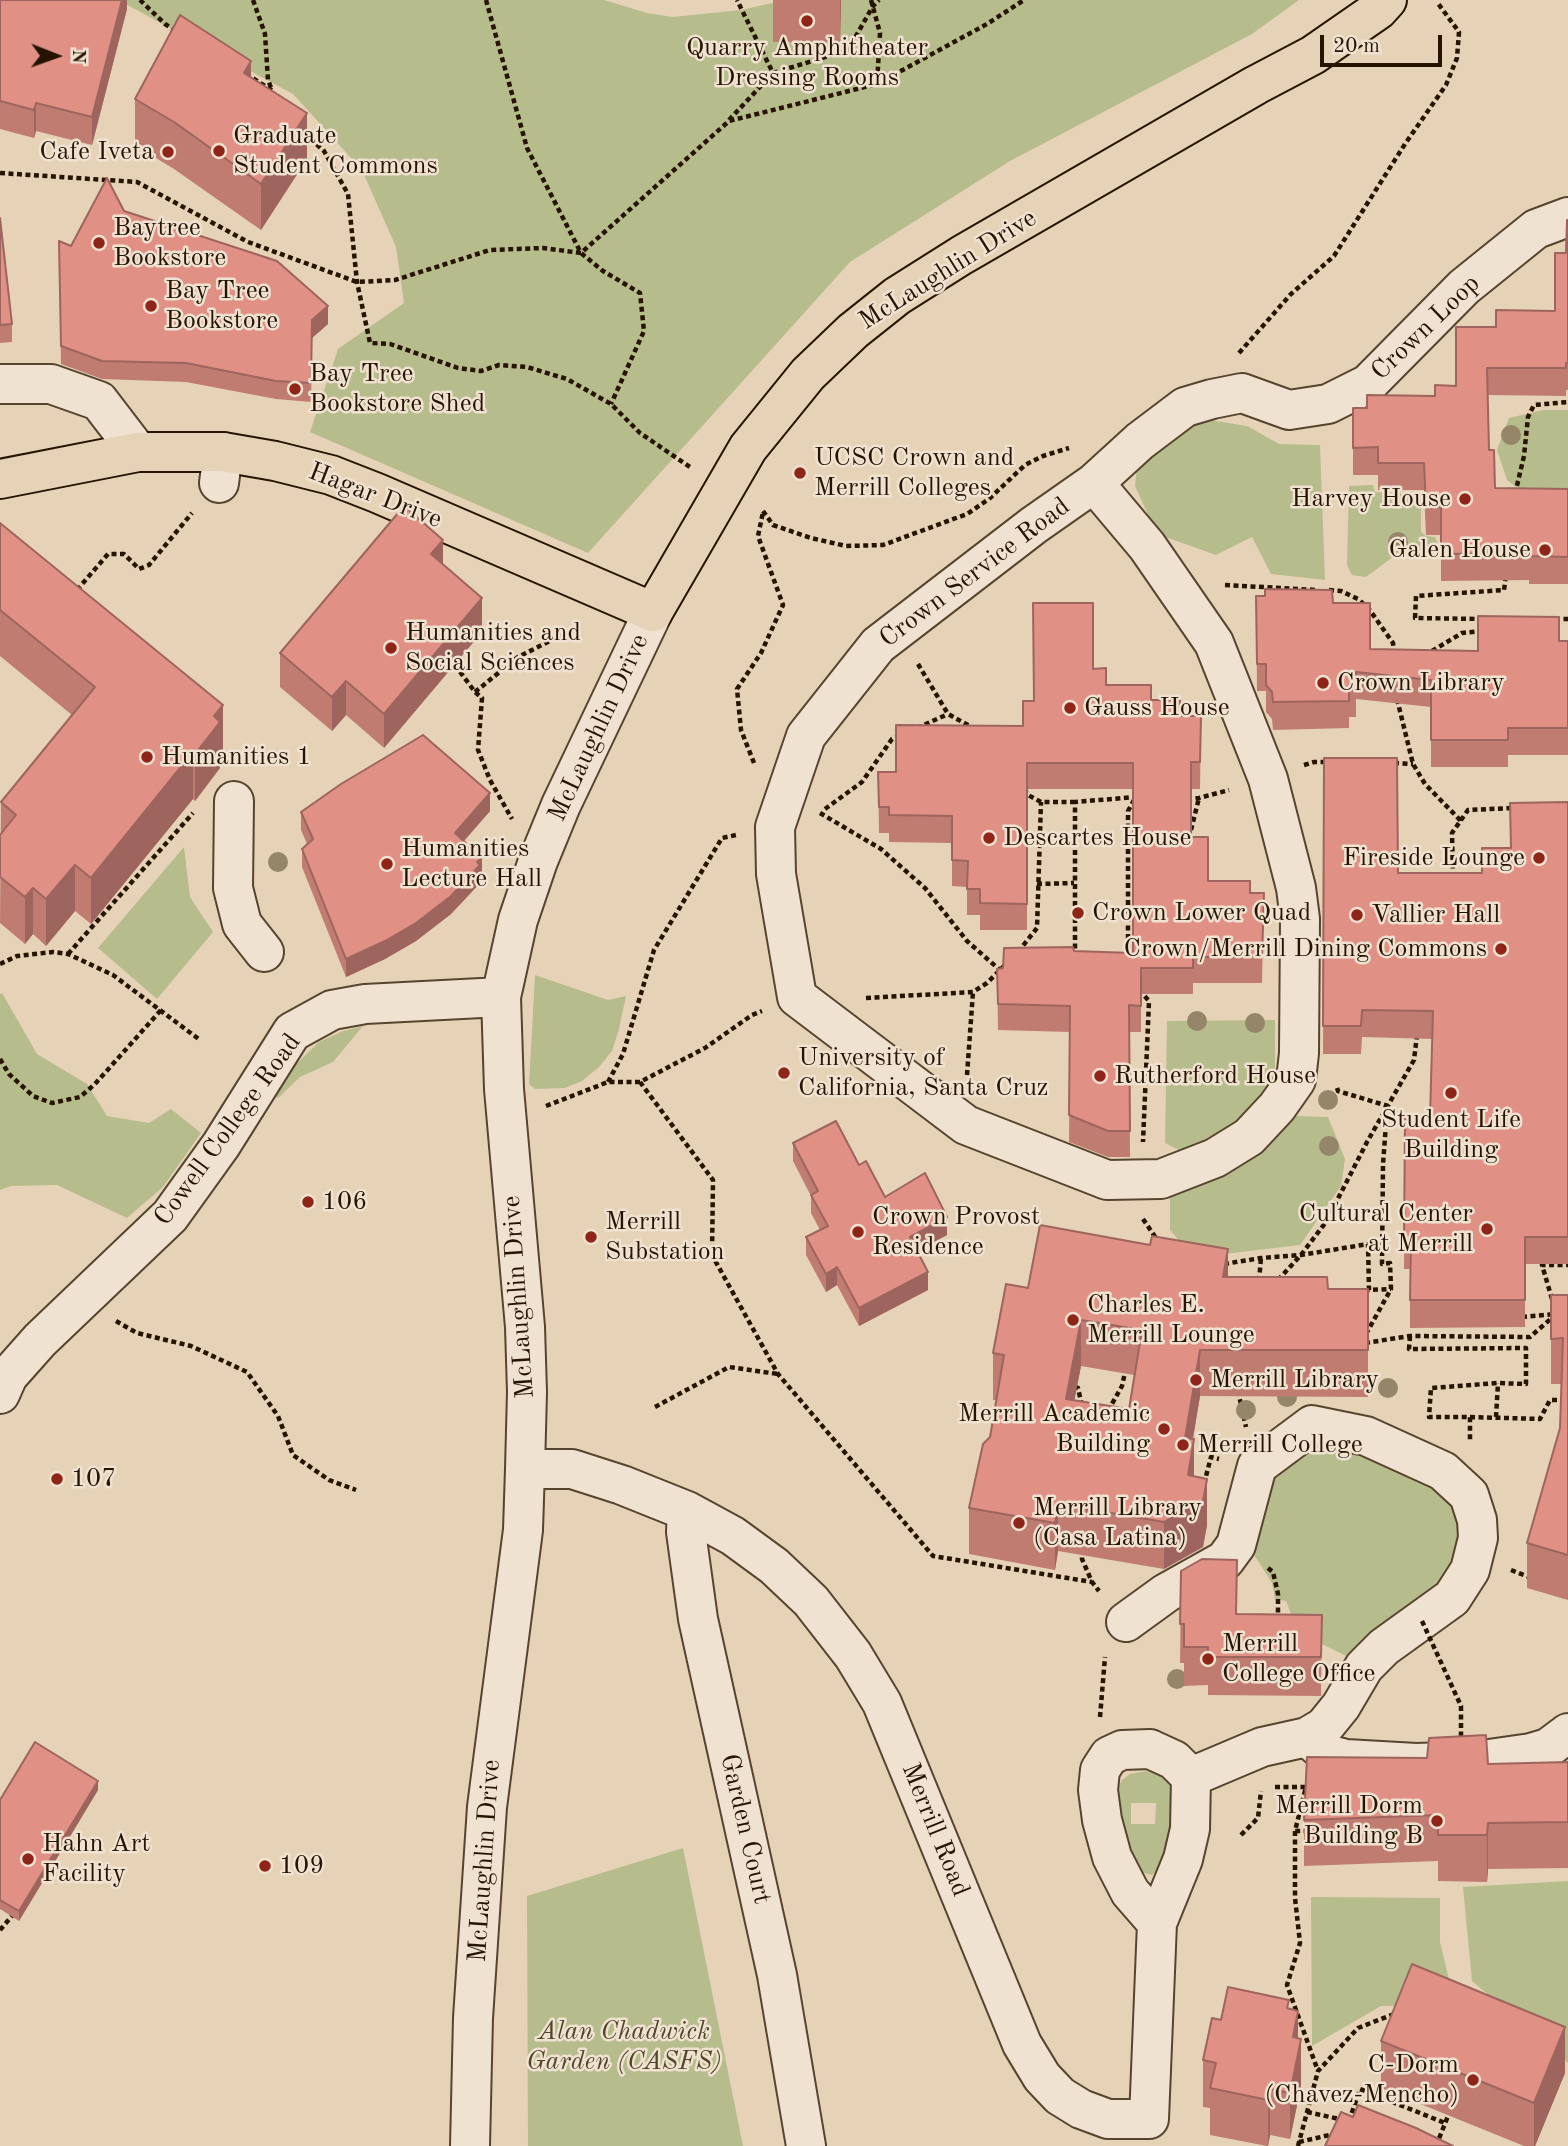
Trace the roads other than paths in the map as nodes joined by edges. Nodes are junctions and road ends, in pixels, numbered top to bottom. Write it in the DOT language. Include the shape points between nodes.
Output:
graph roads {
  1 [pos="1387,0"];
  2 [pos="1568,217"];
  3 [pos="0,384"];
  4 [pos="138,452"];
  5 [pos="0,479"];
  6 [pos="1094,483"];
  7 [pos="653,612"];
  8 [pos="217,804"];
  9 [pos="264,952"];
  10 [pos="501,997"];
  11 [pos="3,1381"];
  12 [pos="525,1469"];
  13 [pos="687,1511"];
  14 [pos="1126,1622"];
  15 [pos="1568,1733"];
  16 [pos="1307,1737"];
  17 [pos="1191,1777"];
  18 [pos="1157,1923"];
  19 [pos="470,2146"];
  20 [pos="806,2146"];
  1 -- 7 [label="main road, McLaughlin Drive" via="1313,55 962,255 897,296 853,331 808,374 748,448"];
  2 -- 6 [label="street, Crown Loop" via="1536,229 1464,287 1368,384 1328,404 1290,410 1242,393 1185,407"];
  3 -- 4 [label="street" via="51,384 99,401"];
  4 -- 5 [label="main road, Hagar Drive"];
  4 -- 7 [label="main road, Hagar Drive" via="221,467 331,475"];
  6 -- 6 [label="street, Crown Service Road" via="878,645 806,736 775,827 776,874 797,997 966,1125 1124,1179 1161,1179 1215,1158 1249,1137 1296,1080 1300,919 1268,779 1214,643 1147,546"];
  7 -- 10 [label="street, McLaughlin Drive" via="538,861 518,920"];
  8 -- 9 [label="street" via="242,924"];
  10 -- 11 [label="street, Cowell College Road" via="365,1004 332,1010 292,1032 170,1216"];
  10 -- 12 [label="street, McLaughlin Drive" via="504,1089 525,1327"];
  12 -- 13 [label="street, Merrill Road" via="572,1469"];
  12 -- 19 [label="street, McLaughlin Drive" via="523,1530 487,1807"];
  13 -- 18 [label="street, Merrill Road" via="774,1566 811,1601 853,1655 883,1703 1022,2044 1060,2096 1108,2119 1149,2119"];
  13 -- 20 [label="street, Garden Court" via="698,1619 778,1975"];
  14 -- 16 [label="street" via="1225,1560 1236,1545 1257,1466 1312,1425 1366,1436 1443,1471 1469,1495 1477,1520 1470,1570 1452,1598 1364,1667 1324,1727"];
  15 -- 16 [label="street" via="1548,1748 1531,1753 1416,1763 1346,1759 1327,1754"];
  16 -- 17 [label="street" via="1262,1746"];
  17 -- 18 [label="street" via="1190,1829"];
  17 -- 18 [label="street" via="1174,1760 1150,1749 1122,1749 1109,1756 1100,1770 1102,1820 1112,1857 1130,1892"];
}
